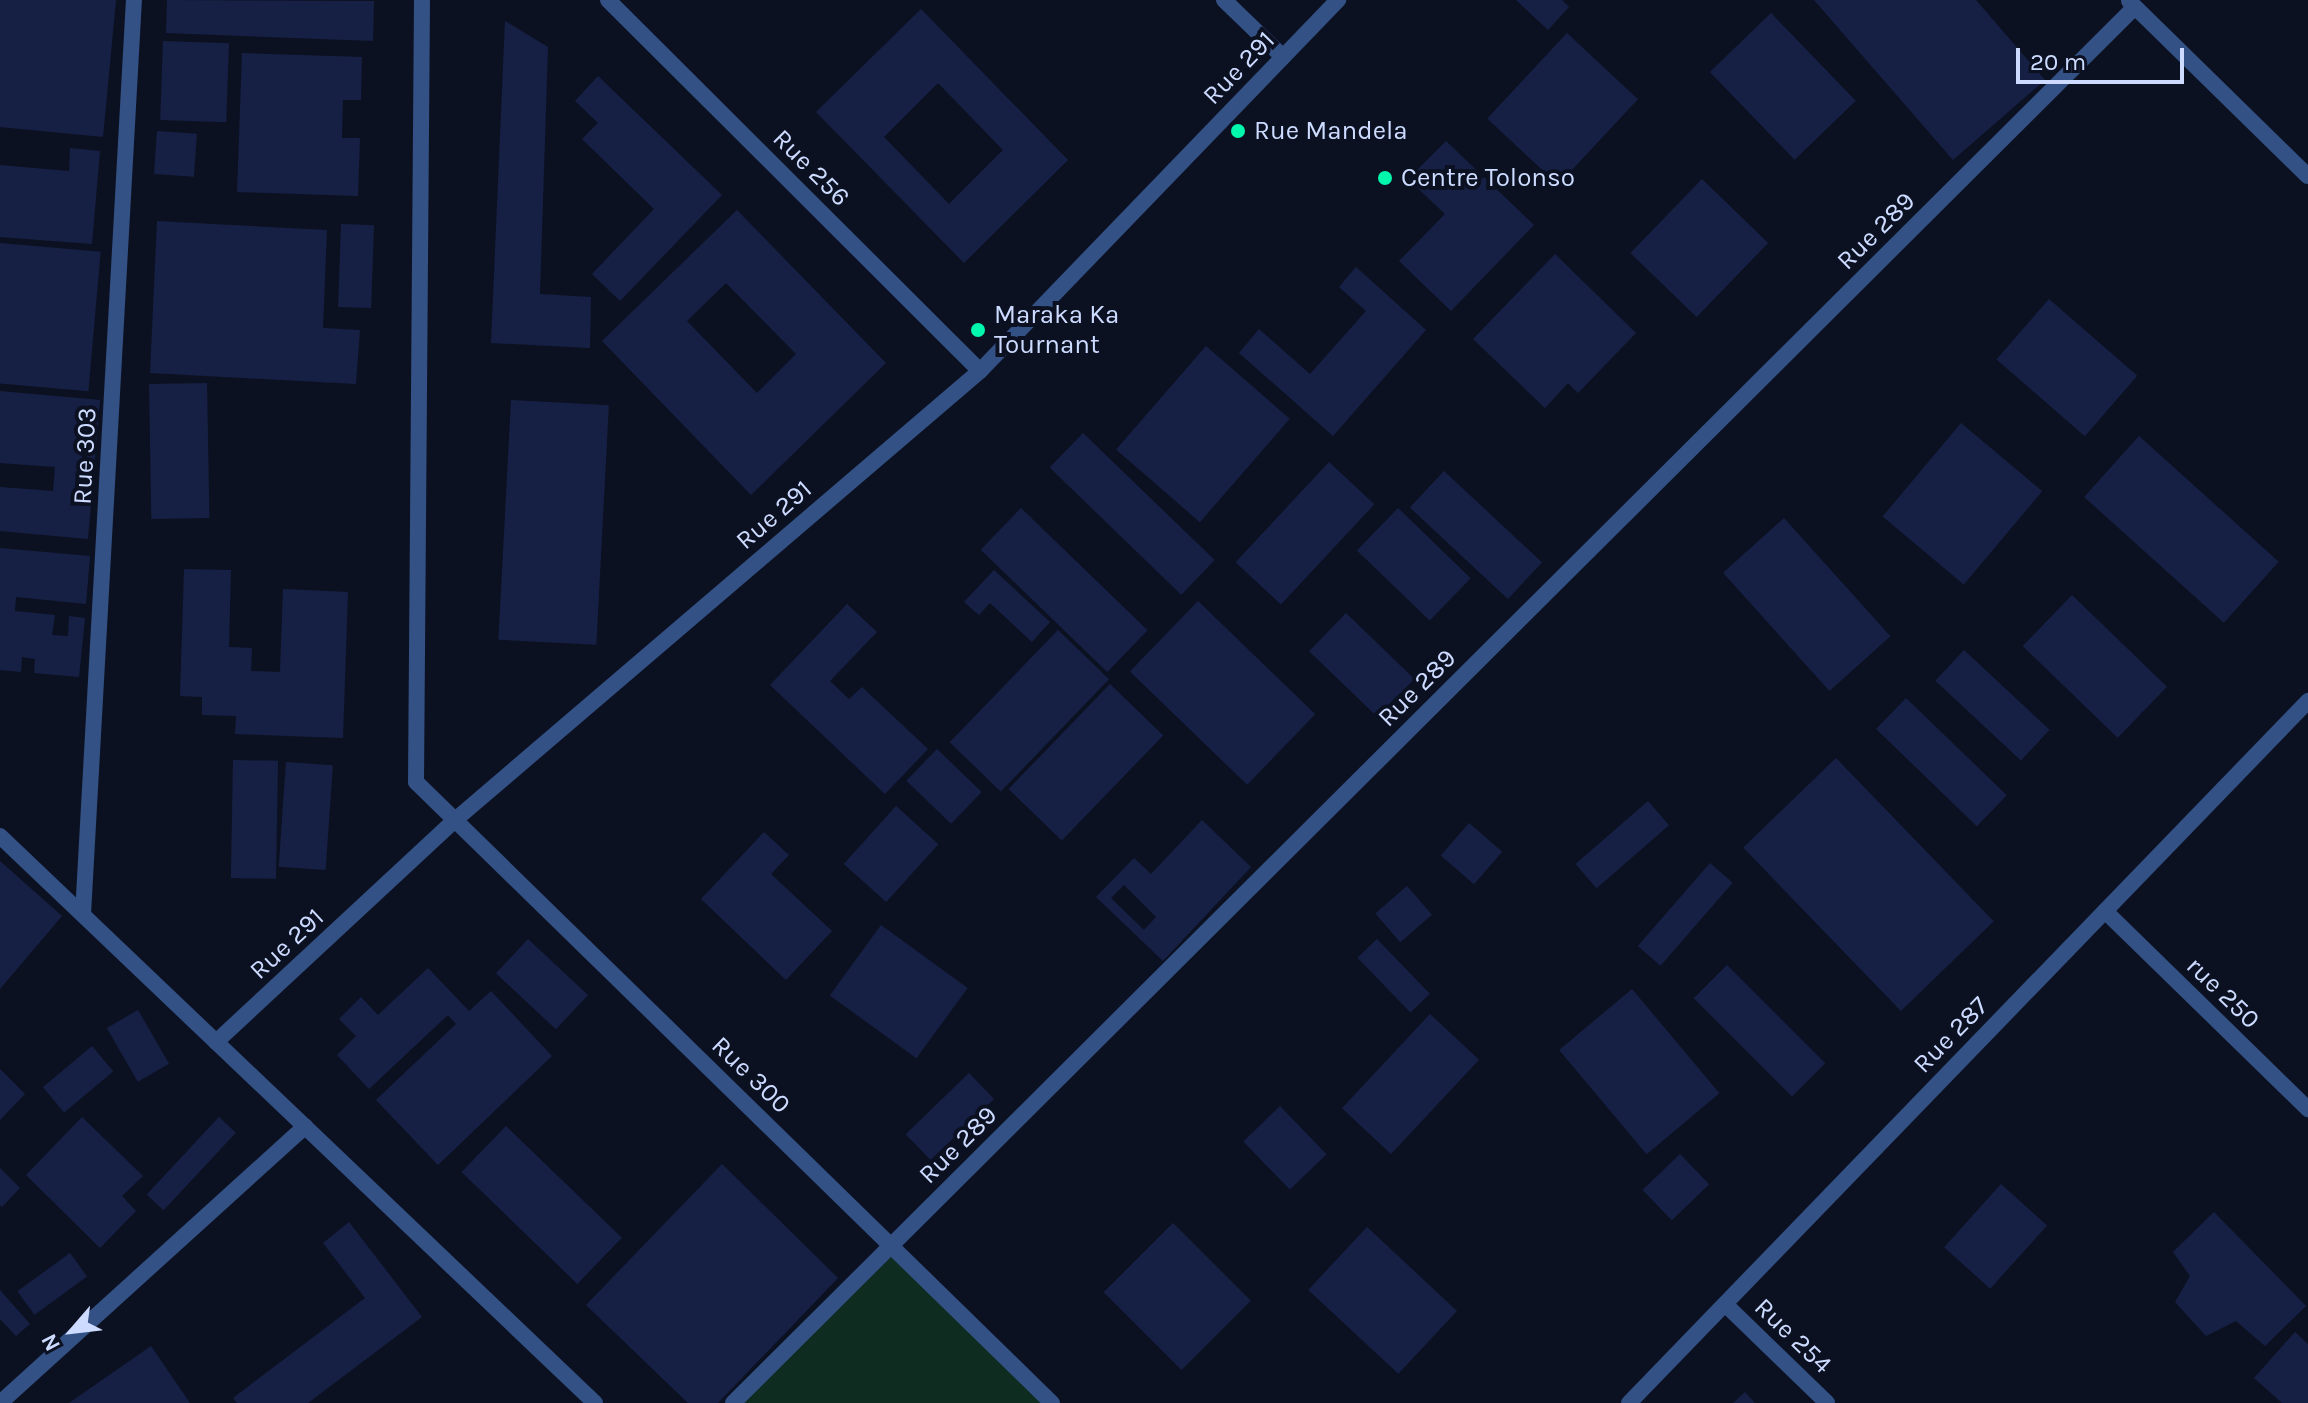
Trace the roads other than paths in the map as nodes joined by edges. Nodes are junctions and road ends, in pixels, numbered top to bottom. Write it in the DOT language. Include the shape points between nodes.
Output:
graph roads {
  1 [pos="134,0"];
  2 [pos="422,0"];
  3 [pos="608,0"];
  4 [pos="1224,0"];
  5 [pos="1338,0"];
  6 [pos="2132,4"];
  7 [pos="1283,57"];
  8 [pos="2308,176"];
  9 [pos="980,371"];
  10 [pos="2308,701"];
  11 [pos="455,820"];
  12 [pos="0,836"];
  13 [pos="2105,911"];
  14 [pos="83,914"];
  15 [pos="216,1042"];
  16 [pos="2308,1109"];
  17 [pos="305,1126"];
  18 [pos="891,1246"];
  19 [pos="1725,1304"];
  20 [pos="0,1403"];
  21 [pos="595,1403"];
  22 [pos="733,1403"];
  23 [pos="1052,1403"];
  24 [pos="1629,1403"];
  25 [pos="1827,1403"];
  1 -- 14 [label="street, Rue 303"];
  2 -- 11 [label="street, Rue 300" via="416,782"];
  3 -- 9 [label="street, Rue 256"];
  4 -- 7 [label="street"];
  5 -- 7 [label="street, Rue 291"];
  6 -- 8 [label="street"];
  6 -- 18 [label="street, Rue 289"];
  7 -- 9 [label="street, Rue 291"];
  9 -- 11 [label="street, Rue 291"];
  10 -- 13 [label="street, Rue 287"];
  11 -- 15 [label="street, Rue 291"];
  11 -- 18 [label="street, Rue 300"];
  12 -- 14 [label="street"];
  13 -- 16 [label="street, rue 250"];
  13 -- 19 [label="street, Rue 287"];
  14 -- 15 [label="street"];
  15 -- 17 [label="street"];
  17 -- 20 [label="street"];
  17 -- 21 [label="street"];
  18 -- 22 [label="street, Rue 289"];
  18 -- 23 [label="street, Rue 300"];
  19 -- 24 [label="street, Rue 287"];
  19 -- 25 [label="street, Rue 254"];
}
